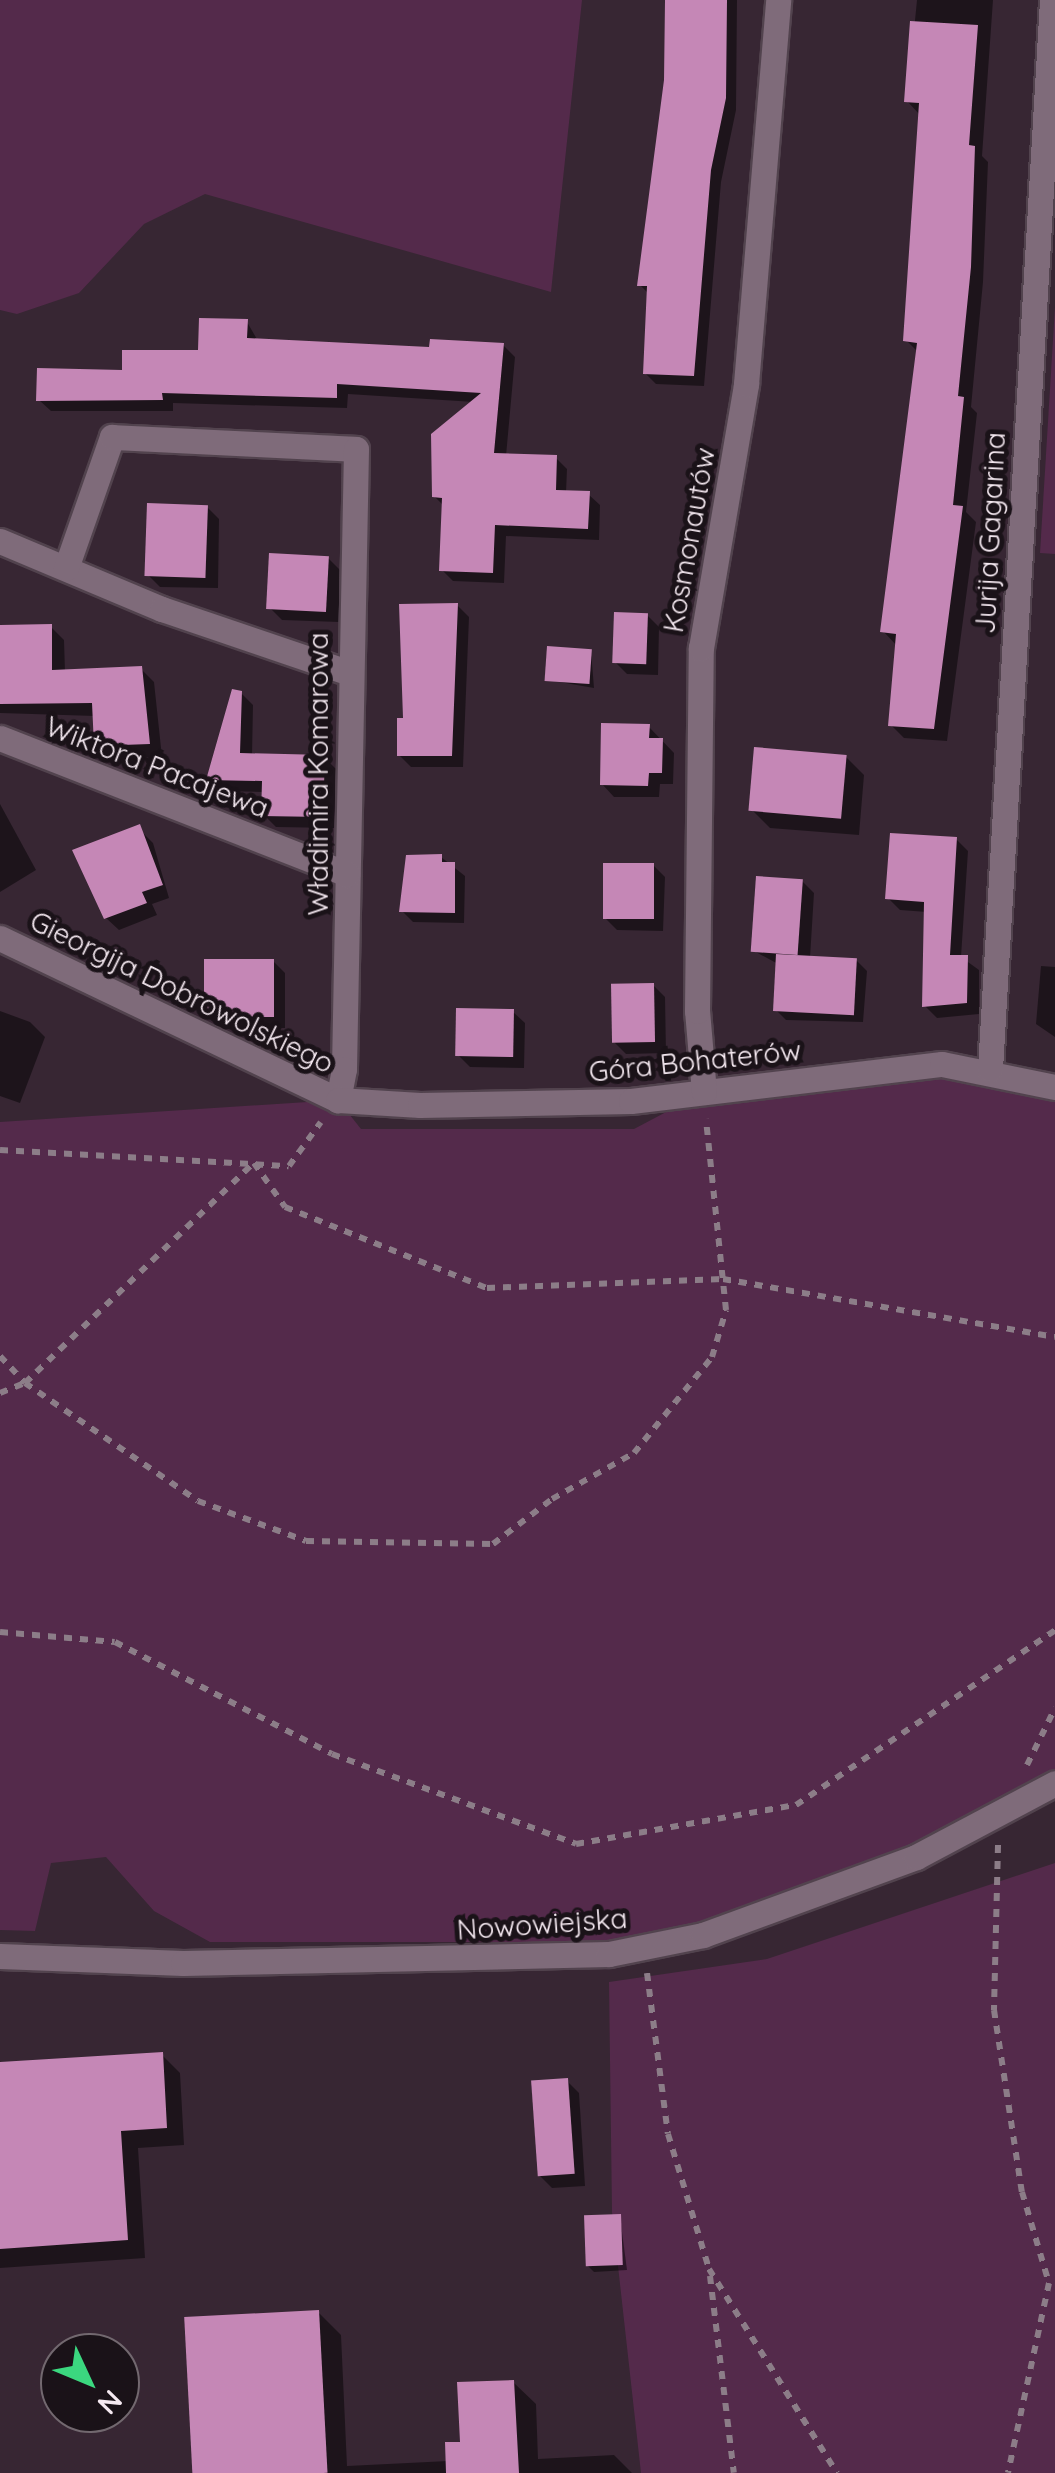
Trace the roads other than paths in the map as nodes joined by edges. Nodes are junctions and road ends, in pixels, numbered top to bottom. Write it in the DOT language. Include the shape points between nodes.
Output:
graph roads {
  1 [pos="778,0"];
  2 [pos="1052,0"];
  3 [pos="0,542"];
  4 [pos="66,568"];
  5 [pos="347,672"];
  6 [pos="0,738"];
  7 [pos="348,874"];
  8 [pos="0,938"];
  9 [pos="990,1069"];
  10 [pos="1055,1087"];
  11 [pos="704,1092"];
  12 [pos="338,1100"];
  13 [pos="1055,1782"];
  14 [pos="0,1956"];
  1 -- 11 [label="street, Kosmonautów" via="746,384 701,648 696,1010"];
  2 -- 9 [label="street, Jurija Gagarina"];
  3 -- 4 [label="street"];
  4 -- 5 [label="street" via="215,629"];
  4 -- 5 [label="street, Władimira Komarowa" via="112,437 356,449"];
  5 -- 7 [label="street, Władimira Komarowa"];
  6 -- 7 [label="street, Wiktora Pacajewa"];
  7 -- 12 [label="street, Władimira Komarowa"];
  8 -- 12 [label="street, Gieorgija Dobrowolskiego"];
  9 -- 10 [label="street, Góra Bohaterów"];
  9 -- 11 [label="street, Góra Bohaterów" via="942,1064"];
  11 -- 12 [label="street, Góra Bohaterów" via="631,1101 420,1106"];
  13 -- 14 [label="street, Nowowiejska" via="916,1857 703,1935 644,1947 475,1960 183,1963"];
}
